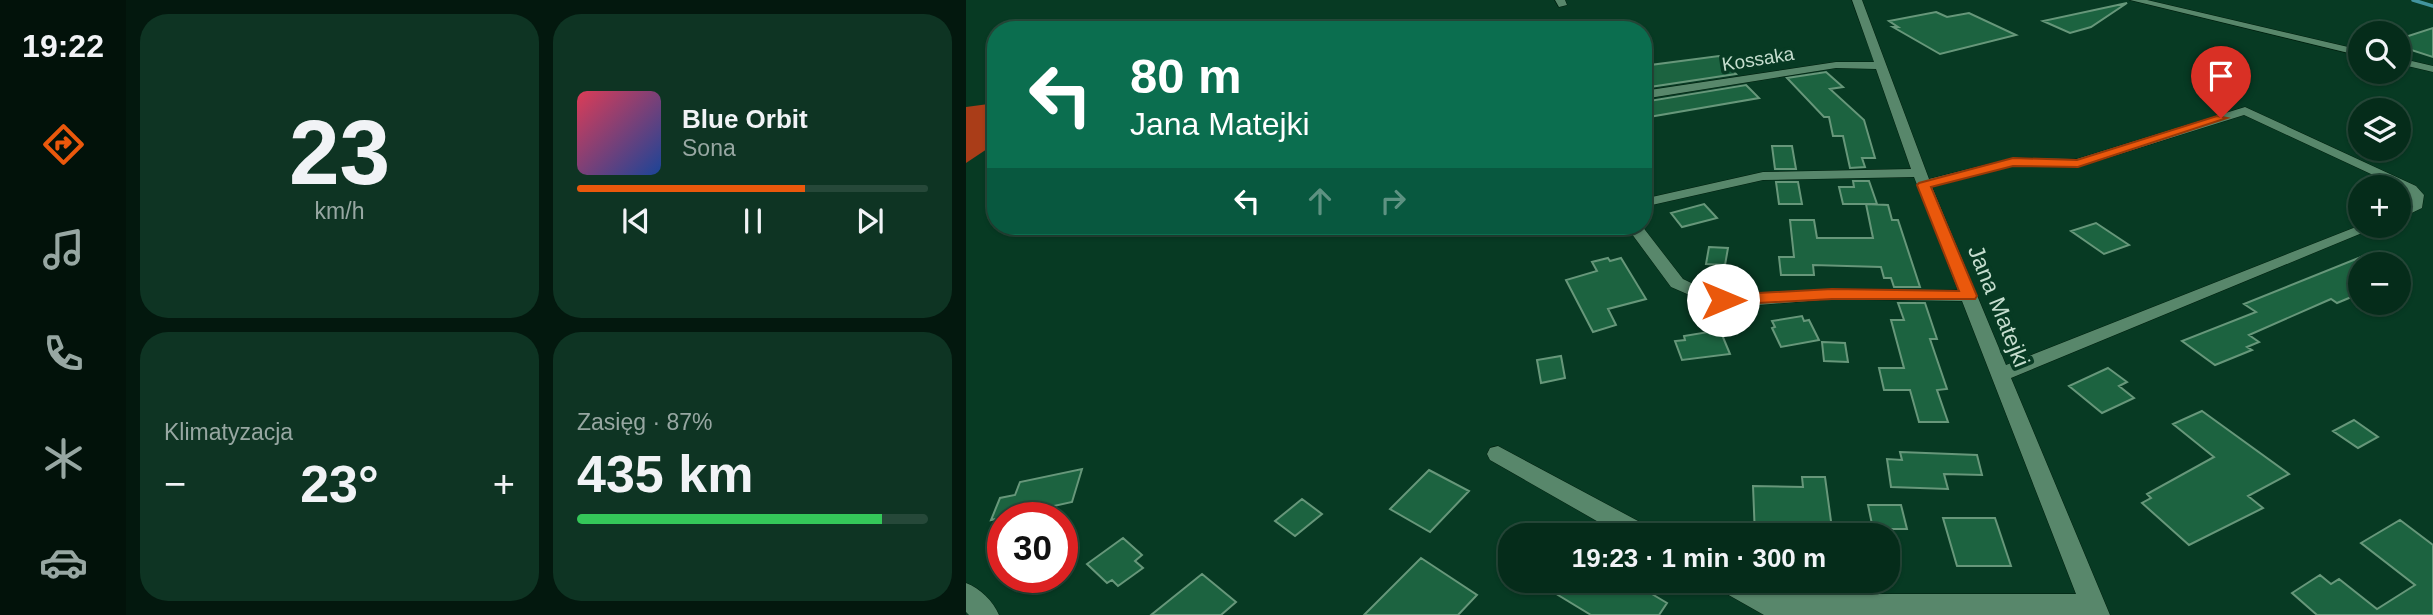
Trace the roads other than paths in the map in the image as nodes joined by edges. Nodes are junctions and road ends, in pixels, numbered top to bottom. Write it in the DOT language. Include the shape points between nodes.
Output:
graph roads {
  1 [pos="2135,0"];
  2 [pos="1860,6"];
  3 [pos="2348,49"];
  4 [pos="2411,64"];
  5 [pos="1880,66"];
  6 [pos="2433,69"];
  7 [pos="1652,94"];
  8 [pos="2381,175"];
  9 [pos="1921,179"];
  10 [pos="2411,189"];
  11 [pos="1652,201"];
  12 [pos="2411,208"];
  13 [pos="1641,235"];
  14 [pos="2348,235"];
  15 [pos="1969,296"];
  16 [pos="2001,375"];
  17 [pos="1498,454"];
  18 [pos="1622,523"];
  19 [pos="1749,593"];
  20 [pos="966,594"];
  21 [pos="2095,611"];
  22 [pos="986,615"];
  1 -- 3 [label="street"];
  2 -- 5 [label="street, Jana Matejki"];
  4 -- 6 [label="street"];
  5 -- 7 [label="street, Kossaka" via="1836,65"];
  5 -- 9 [label="street, Jana Matejki"];
  8 -- 9 [label="street" via="2245,111 2078,163 2013,162"];
  9 -- 11 [label="street" via="1763,176"];
  9 -- 15 [label="street, Jana Matejki"];
  10 -- 12 [label="street" via="2417,195 2417,205"];
  13 -- 15 [label="street" via="1676,283 1708,298"];
  14 -- 16 [label="street"];
  15 -- 16 [label="street, Jana Matejki"];
  16 -- 21 [label="street, Jana Matejki"];
  17 -- 18 [label="street"];
  19 -- 21 [label="street" via="1772,606"];
  20 -- 22 [label="street"];
}
